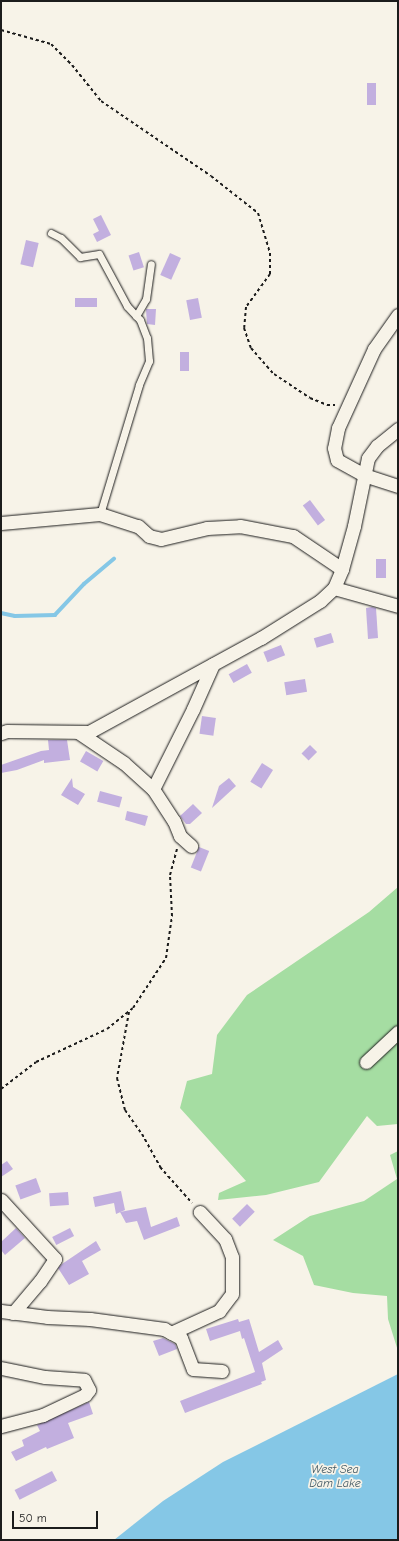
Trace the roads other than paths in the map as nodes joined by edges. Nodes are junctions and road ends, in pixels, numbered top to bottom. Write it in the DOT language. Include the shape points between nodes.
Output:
graph roads {
  1 [pos="52,233"];
  2 [pos="151,264"];
  3 [pos="398,315"];
  4 [pos="136,316"];
  5 [pos="398,429"];
  6 [pos="364,474"];
  7 [pos="398,486"];
  8 [pos="100,514"];
  9 [pos="1,523"];
  10 [pos="342,569"];
  11 [pos="334,588"];
  12 [pos="398,606"];
  13 [pos="213,664"];
  14 [pos="78,732"];
  15 [pos="1,733"];
  16 [pos="153,789"];
  17 [pos="191,846"];
  18 [pos="398,1032"];
  19 [pos="366,1062"];
  20 [pos="1,1200"];
  21 [pos="200,1212"];
  22 [pos="7,1312"];
  23 [pos="171,1333"];
  24 [pos="1,1368"];
  25 [pos="222,1370"];
  26 [pos="1,1426"];
  1 -- 4 [label="lane" via="61,238 80,257 99,254 116,287"];
  2 -- 4 [label="lane" via="146,299"];
  3 -- 6 [label="street" via="374,349 338,428 334,448 337,460"];
  4 -- 8 [label="lane" via="147,338 149,361"];
  5 -- 6 [label="street" via="377,446 368,458"];
  6 -- 7 [label="street"];
  6 -- 10 [label="street"];
  8 -- 9 [label="street"];
  8 -- 10 [label="street" via="138,526 150,536 161,539 207,528 240,526 293,536"];
  10 -- 11 [label="street"];
  11 -- 12 [label="street"];
  11 -- 13 [label="street" via="313,605 261,638"];
  13 -- 14 [label="street" via="89,732"];
  13 -- 16 [label="street"];
  14 -- 15 [label="street"];
  14 -- 16 [label="street" via="124,762"];
  16 -- 17 [label="street" via="174,821 180,836"];
  18 -- 19 [label="street"];
  20 -- 22 [label="street" via="55,1259 40,1281"];
  21 -- 23 [label="street" via="225,1239 232,1257 232,1294 219,1311"];
  22 -- 23 [label="street" via="47,1317 90,1318 164,1329"];
  23 -- 25 [label="street" via="181,1338 193,1369"];
  24 -- 26 [label="street" via="45,1377 84,1380 89,1390 85,1395 42,1415"];
}
